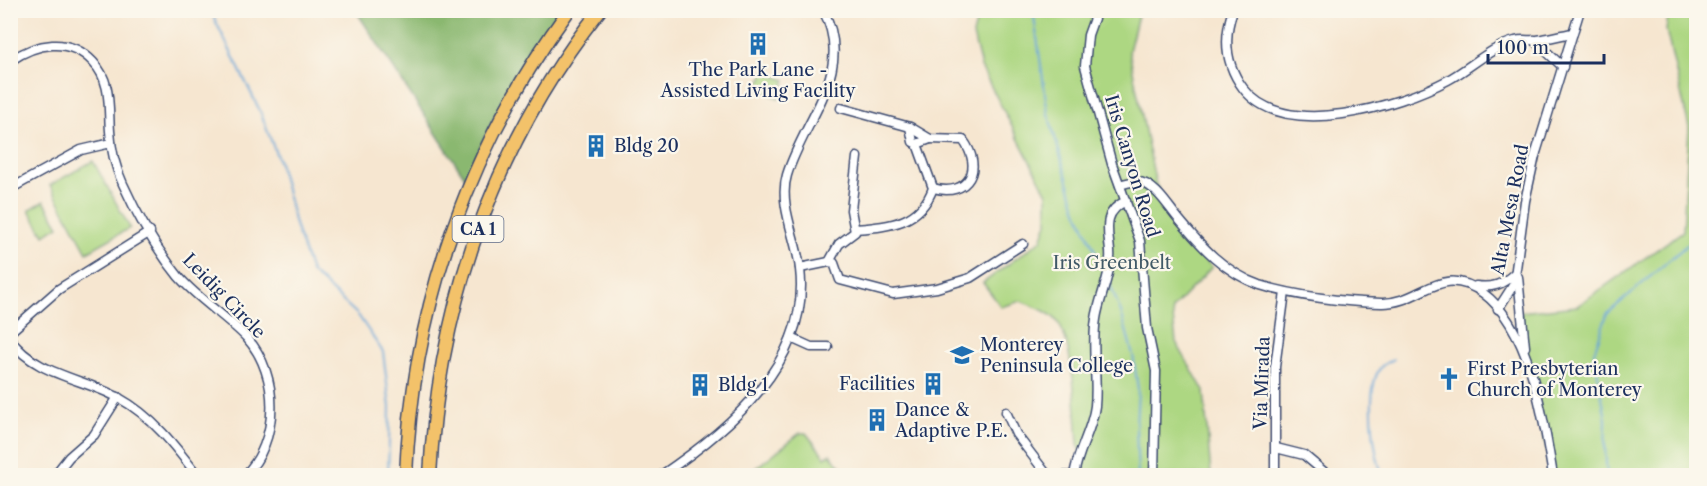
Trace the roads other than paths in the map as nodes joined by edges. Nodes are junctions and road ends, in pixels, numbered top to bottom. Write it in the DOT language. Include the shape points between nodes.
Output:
graph roads {
  1 [pos="570,10"];
  2 [pos="600,10"];
  3 [pos="823,10"];
  4 [pos="1097,10"];
  5 [pos="1233,10"];
  6 [pos="1580,10"];
  7 [pos="1573,33"];
  8 [pos="1534,40"];
  9 [pos="10,61"];
  10 [pos="1563,67"];
  11 [pos="841,108"];
  12 [pos="910,127"];
  13 [pos="930,139"];
  14 [pos="111,143"];
  15 [pos="917,144"];
  16 [pos="856,157"];
  17 [pos="1120,185"];
  18 [pos="933,188"];
  19 [pos="10,189"];
  20 [pos="1126,201"];
  21 [pos="856,229"];
  22 [pos="150,232"];
  23 [pos="1023,244"];
  24 [pos="829,262"];
  25 [pos="800,268"];
  26 [pos="1516,269"];
  27 [pos="1471,285"];
  28 [pos="1285,292"];
  29 [pos="1498,309"];
  30 [pos="10,332"];
  31 [pos="792,338"];
  32 [pos="10,339"];
  33 [pos="828,347"];
  34 [pos="1526,357"];
  35 [pos="118,398"];
  36 [pos="1006,412"];
  37 [pos="1276,448"];
  38 [pos="54,476"];
  39 [pos="198,476"];
  40 [pos="244,476"];
  41 [pos="406,476"];
  42 [pos="430,476"];
  43 [pos="660,476"];
  44 [pos="1048,476"];
  45 [pos="1057,476"];
  46 [pos="1073,476"];
  47 [pos="1154,476"];
  48 [pos="1275,476"];
  49 [pos="1329,476"];
  50 [pos="1553,476"];
  1 -- 41 [label="highway, CA 1" via="506,108 476,168 451,232 431,296 417,363"];
  2 -- 42 [label="highway, CA 1" via="532,111 476,232 445,344"];
  3 -- 25 [label="street" via="834,36 833,70 785,182"];
  4 -- 17 [label="street, Iris Canyon Road" via="1088,35 1085,66"];
  5 -- 8 [label="street" via="1227,41 1228,57 1236,76 1247,93 1262,105 1290,115 1346,113 1393,103 1438,86 1514,41"];
  6 -- 7 [label="street, Alta Mesa Road"];
  7 -- 8 [label="street"];
  7 -- 10 [label="street, Alta Mesa Road"];
  8 -- 10 [label="street"];
  9 -- 14 [label="street, Leidig Circle" via="44,45 62,45 86,56 102,75 108,91"];
  10 -- 26 [label="street, Alta Mesa Road" via="1535,156"];
  11 -- 12 [label="street"];
  12 -- 13 [label="street"];
  12 -- 15 [label="street"];
  13 -- 15 [label="street"];
  13 -- 18 [label="street" via="963,140 974,155 974,165 963,186 954,191"];
  14 -- 19 [label="street" via="81,150"];
  14 -- 22 [label="street, Leidig Circle" via="122,182"];
  15 -- 18 [label="street"];
  16 -- 21 [label="street" via="851,210"];
  17 -- 20 [label="street, Iris Canyon Road"];
  17 -- 28 [label="street" via="1134,182 1152,188 1213,257 1247,280"];
  18 -- 21 [label="street" via="923,208 909,220"];
  20 -- 46 [label="street" via="1112,209 1107,219 1110,255 1095,321 1095,406"];
  20 -- 47 [label="street, Iris Canyon Road" via="1140,241 1146,320 1156,371"];
  21 -- 24 [label="street" via="839,244"];
  22 -- 30 [label="street" via="59,289"];
  22 -- 40 [label="street, Leidig Circle" via="187,285 245,337 260,358 268,388 271,427 264,450"];
  23 -- 24 [label="street" via="960,282 893,294 840,280 834,263"];
  24 -- 25 [label="street"];
  25 -- 31 [label="street" via="800,299"];
  26 -- 27 [label="street" via="1491,288"];
  26 -- 29 [label="street, Alta Mesa Road" via="1514,284"];
  26 -- 34 [label="street"];
  27 -- 28 [label="street" via="1447,280 1383,303"];
  27 -- 29 [label="street"];
  28 -- 37 [label="street, Via Mirada" via="1275,367"];
  29 -- 34 [label="street"];
  31 -- 33 [label="street" via="811,347"];
  31 -- 43 [label="street" via="779,366 755,396 708,442"];
  32 -- 35 [label="street" via="53,372"];
  34 -- 50 [label="street"];
  35 -- 38 [label="street" via="94,435"];
  35 -- 39 [label="street" via="160,429"];
  36 -- 44 [label="street" via="1016,434"];
  37 -- 48 [label="street, Via Mirada"];
  37 -- 49 [label="street" via="1304,455"];
  45 -- 46 [label="street"];
}
